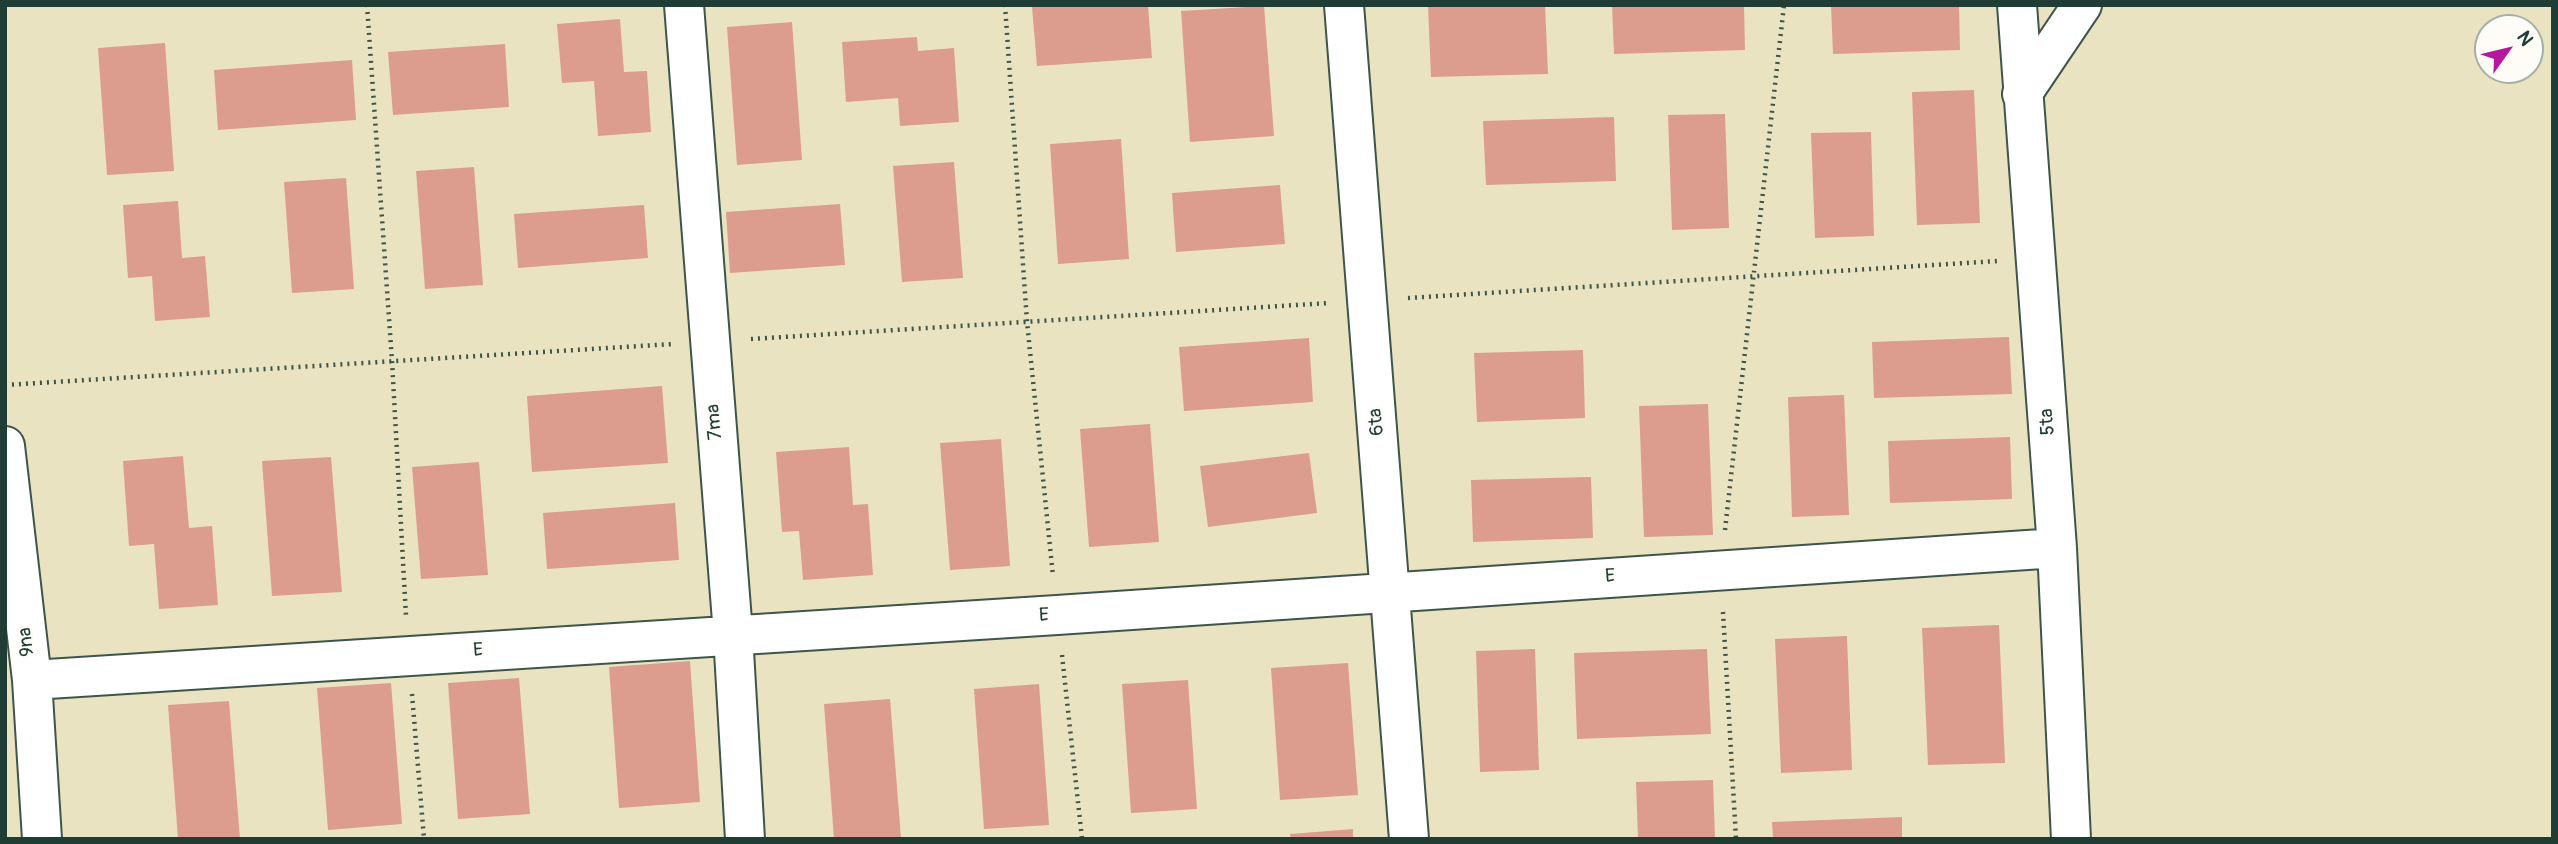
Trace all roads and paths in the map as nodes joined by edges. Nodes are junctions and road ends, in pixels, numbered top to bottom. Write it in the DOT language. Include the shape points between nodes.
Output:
graph roads {
  1 [pos="367,5"];
  2 [pos="684,5"];
  3 [pos="1005,5"];
  4 [pos="1344,5"];
  5 [pos="1784,5"];
  6 [pos="2017,5"];
  7 [pos="2082,5"];
  8 [pos="2022,94"];
  9 [pos="2036,259"];
  10 [pos="1753,276"];
  11 [pos="1367,301"];
  12 [pos="1027,322"];
  13 [pos="709,342"];
  14 [pos="391,361"];
  15 [pos="5,385"];
  16 [pos="5,446"];
  17 [pos="2057,548"];
  18 [pos="1721,570"];
  19 [pos="1391,592"];
  20 [pos="1057,615"];
  21 [pos="733,634"];
  22 [pos="408,655"];
  23 [pos="32,680"];
  24 [pos="42,839"];
  25 [pos="424,839"];
  26 [pos="745,839"];
  27 [pos="1082,839"];
  28 [pos="1409,839"];
  29 [pos="1736,839"];
  30 [pos="2071,839"];
  1 -- 14 [label="path"];
  2 -- 13 [label="street, 7ma"];
  3 -- 12 [label="path"];
  4 -- 11 [label="street, 6ta"];
  5 -- 10 [label="path"];
  6 -- 8 [label="street, 5ta"];
  7 -- 8 [label="street"];
  8 -- 9 [label="street, 5ta"];
  9 -- 10 [label="path"];
  9 -- 17 [label="street, 5ta"];
  10 -- 11 [label="path"];
  10 -- 18 [label="path"];
  11 -- 12 [label="path"];
  11 -- 19 [label="street, 6ta"];
  12 -- 13 [label="path"];
  12 -- 20 [label="path"];
  13 -- 14 [label="path"];
  13 -- 21 [label="street, 7ma"];
  14 -- 15 [label="path"];
  14 -- 22 [label="path"];
  16 -- 23 [label="street, 9na"];
  17 -- 18 [label="street, E"];
  17 -- 30 [label="street, 5ta"];
  18 -- 19 [label="street, E"];
  18 -- 29 [label="path"];
  19 -- 20 [label="street, E"];
  19 -- 28 [label="street, 6ta"];
  20 -- 21 [label="street, E"];
  20 -- 27 [label="path"];
  21 -- 22 [label="street, E"];
  21 -- 26 [label="street, 7ma"];
  22 -- 23 [label="street, E"];
  22 -- 25 [label="path"];
  23 -- 24 [label="street, 9na"];
}
